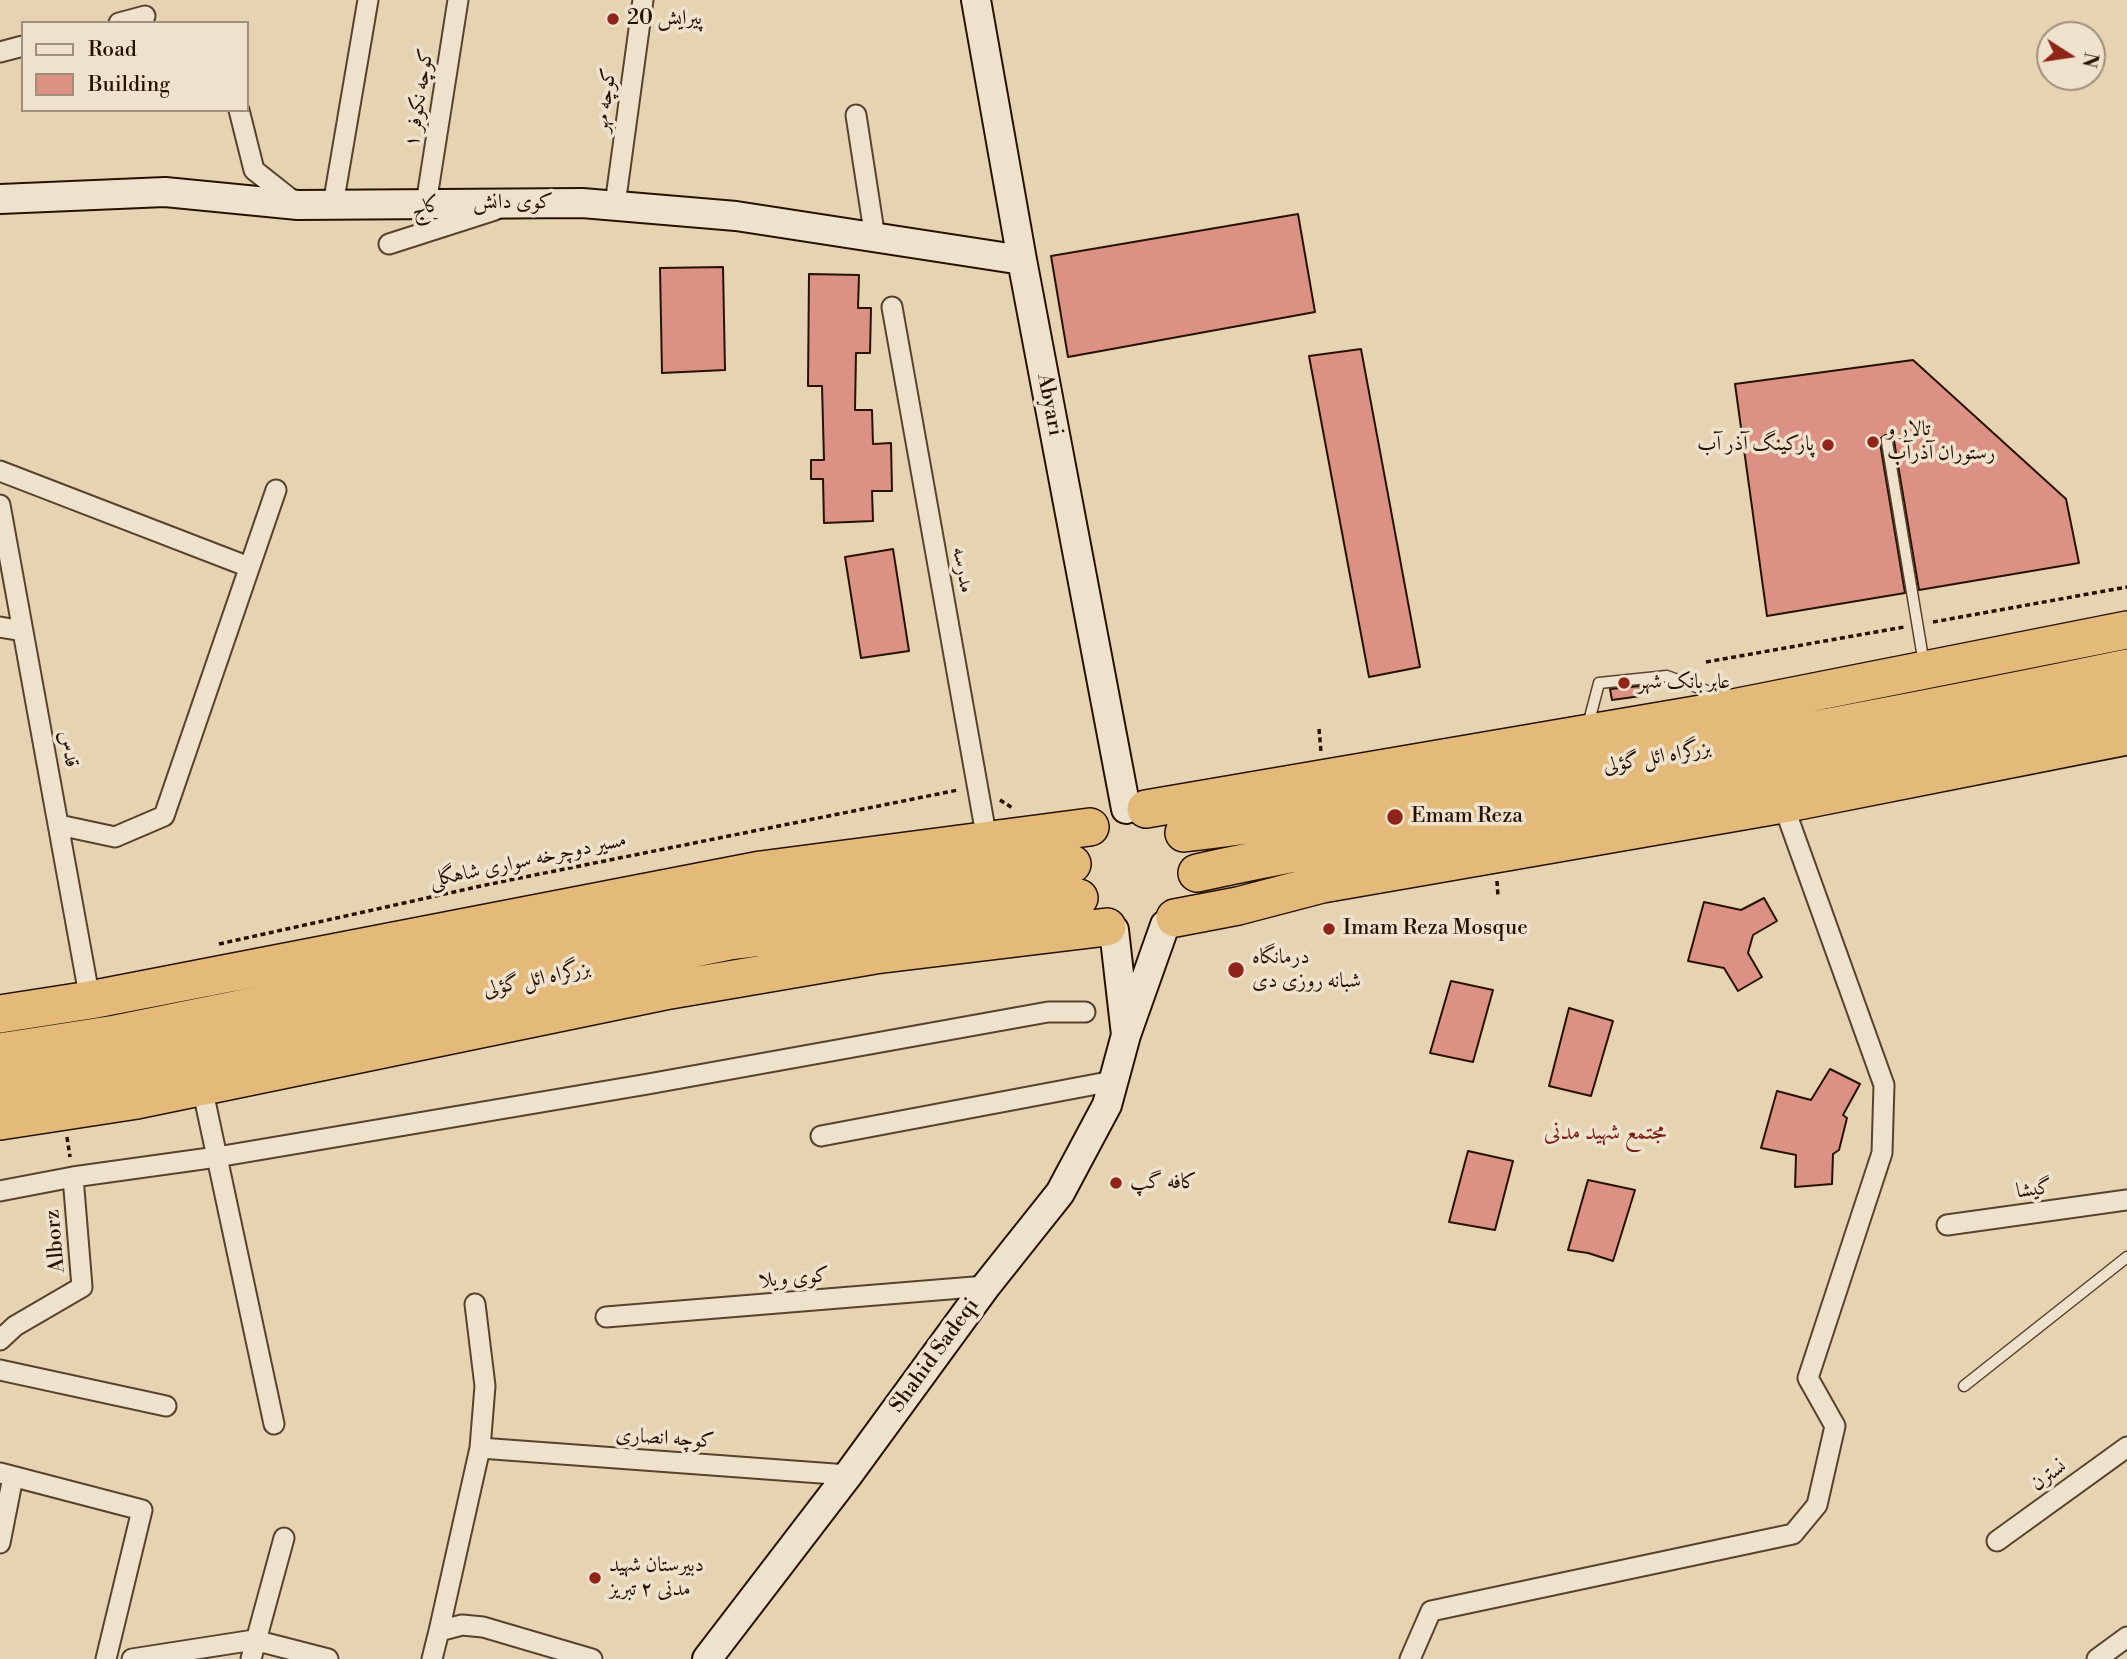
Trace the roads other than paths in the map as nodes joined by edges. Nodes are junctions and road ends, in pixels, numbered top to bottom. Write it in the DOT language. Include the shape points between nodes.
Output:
graph roads {
  1 [pos="368,0"];
  2 [pos="458,0"];
  3 [pos="643,0"];
  4 [pos="976,0"];
  5 [pos="145,16"];
  6 [pos="126,21"];
  7 [pos="21,47"];
  8 [pos="0,52"];
  9 [pos="240,112"];
  10 [pos="856,115"];
  11 [pos="0,199"];
  12 [pos="517,203"];
  13 [pos="426,204"];
  14 [pos="298,205"];
  15 [pos="333,205"];
  16 [pos="615,205"];
  17 [pos="875,238"];
  18 [pos="389,244"];
  19 [pos="1022,260"];
  20 [pos="892,307"];
  21 [pos="1887,442"];
  22 [pos="0,471"];
  23 [pos="276,490"];
  24 [pos="0,505"];
  25 [pos="249,567"];
  26 [pos="0,627"];
  27 [pos="2127,630"];
  28 [pos="23,631"];
  29 [pos="2127,668"];
  30 [pos="1925,671"];
  31 [pos="1710,692"];
  32 [pos="2127,699"];
  33 [pos="1585,734"];
  34 [pos="2127,736"];
  35 [pos="1783,804"];
  36 [pos="1136,809"];
  37 [pos="58,825"];
  38 [pos="1090,827"];
  39 [pos="1184,833"];
  40 [pos="987,840"];
  41 [pos="1197,873"];
  42 [pos="1075,881"];
  43 [pos="1170,921"];
  44 [pos="1110,928"];
  45 [pos="90,1000"];
  46 [pos="1085,1012"];
  47 [pos="0,1014"];
  48 [pos="1126,1035"];
  49 [pos="0,1052"];
  50 [pos="1113,1081"];
  51 [pos="0,1085"];
  52 [pos="202,1087"];
  53 [pos="0,1121"];
  54 [pos="821,1136"];
  55 [pos="217,1157"];
  56 [pos="72,1177"];
  57 [pos="0,1191"];
  58 [pos="2127,1200"];
  59 [pos="1947,1225"];
  60 [pos="2127,1257"];
  61 [pos="986,1286"];
  62 [pos="475,1304"];
  63 [pos="606,1317"];
  64 [pos="0,1340"];
  65 [pos="0,1370"];
  66 [pos="1964,1386"];
  67 [pos="166,1406"];
  68 [pos="274,1424"];
  69 [pos="2127,1447"];
  70 [pos="480,1448"];
  71 [pos="7,1475"];
  72 [pos="848,1475"];
  73 [pos="284,1538"];
  74 [pos="1997,1541"];
  75 [pos="0,1543"];
  76 [pos="439,1631"];
  77 [pos="2127,1637"];
  78 [pos="252,1650"];
  79 [pos="106,1659"];
  80 [pos="132,1659"];
  81 [pos="328,1659"];
  82 [pos="432,1659"];
  83 [pos="592,1659"];
  84 [pos="707,1659"];
  85 [pos="1410,1659"];
  86 [pos="2097,1659"];
  1 -- 15 [label="street"];
  2 -- 13 [label="street, کوچه نکوفر ۱"];
  3 -- 16 [label="street, کوچه مهر"];
  4 -- 19 [label="main road, Abyari"];
  5 -- 6 [label="street"];
  7 -- 8 [label="street"];
  9 -- 14 [label="street" via="254,170"];
  10 -- 17 [label="street"];
  11 -- 14 [label="main road, کوی دانش" via="165,192"];
  12 -- 13 [label="main road, کوی دانش"];
  12 -- 16 [label="main road, کوی دانش"];
  12 -- 18 [label="street, کاج"];
  13 -- 15 [label="main road, کوی دانش"];
  14 -- 15 [label="main road, کوی دانش"];
  16 -- 17 [label="main road, کوی دانش" via="736,216"];
  17 -- 19 [label="main road, کوی دانش"];
  19 -- 36 [label="main road, Abyari"];
  20 -- 40 [label="street, مدرسه"];
  21 -- 30 [label="lane"];
  22 -- 25 [label="street"];
  23 -- 25 [label="street"];
  24 -- 28 [label="street, قدس"];
  25 -- 37 [label="street" via="164,816 115,837"];
  26 -- 28 [label="street"];
  27 -- 30 [label="highway"];
  28 -- 37 [label="street, قدس"];
  29 -- 39 [label="highway, بزرگراه ائل گؤلی" via="1695,752"];
  30 -- 33 [label="highway"];
  31 -- 33 [label="lane" via="1667,676 1599,683"];
  32 -- 41 [label="highway, بزرگراه ائل گؤلی" via="1894,747"];
  33 -- 36 [label="highway"];
  34 -- 35 [label="highway"];
  35 -- 43 [label="highway" via="1322,884"];
  35 -- 85 [label="street" via="1884,1085 1882,1153 1808,1378 1835,1426 1817,1505 1793,1534 1431,1611"];
  36 -- 38 [label="highway" via="1107,815"];
  36 -- 39 [label="highway" via="1160,814"];
  37 -- 45 [label="street, قدس"];
  38 -- 40 [label="highway"];
  38 -- 42 [label="highway" via="1078,844"];
  39 -- 41 [label="highway" via="1194,852"];
  40 -- 45 [label="highway" via="748,872"];
  41 -- 43 [label="highway" via="1190,897"];
  42 -- 44 [label="highway" via="1086,910"];
  42 -- 49 [label="highway, بزرگراه ائل گؤلی" via="726,911 116,1034"];
  42 -- 51 [label="highway, بزرگراه ائل گؤلی" via="730,941 117,1067"];
  43 -- 44 [label="highway" via="1148,932"];
  43 -- 48 [label="main road, Shahid Sadeqi"];
  44 -- 48 [label="main road, Shahid Sadeqi"];
  44 -- 52 [label="highway" via="875,955 670,990"];
  45 -- 47 [label="highway"];
  46 -- 55 [label="street" via="1037,1014"];
  48 -- 50 [label="main road, Shahid Sadeqi"];
  50 -- 54 [label="street"];
  50 -- 61 [label="main road, Shahid Sadeqi" via="1107,1105 1060,1193"];
  52 -- 53 [label="highway"];
  52 -- 55 [label="street"];
  55 -- 56 [label="street"];
  55 -- 68 [label="street"];
  56 -- 57 [label="street"];
  56 -- 64 [label="street, Alborz" via="82,1287 15,1326"];
  58 -- 59 [label="street, گیشا"];
  60 -- 66 [label="lane"];
  61 -- 63 [label="street, کوی ویلا"];
  61 -- 72 [label="main road, Shahid Sadeqi"];
  62 -- 70 [label="street" via="485,1386"];
  65 -- 67 [label="street"];
  69 -- 74 [label="street, نسترن"];
  70 -- 72 [label="street, کوچه انصاری"];
  70 -- 76 [label="street"];
  71 -- 75 [label="street"];
  71 -- 79 [label="street" via="142,1510"];
  72 -- 84 [label="main road, Shahid Sadeqi"];
  73 -- 78 [label="street"];
  76 -- 82 [label="street"];
  76 -- 83 [label="street" via="462,1625 483,1627"];
  77 -- 86 [label="street"];
  78 -- 80 [label="street"];
  78 -- 81 [label="street"];
}
